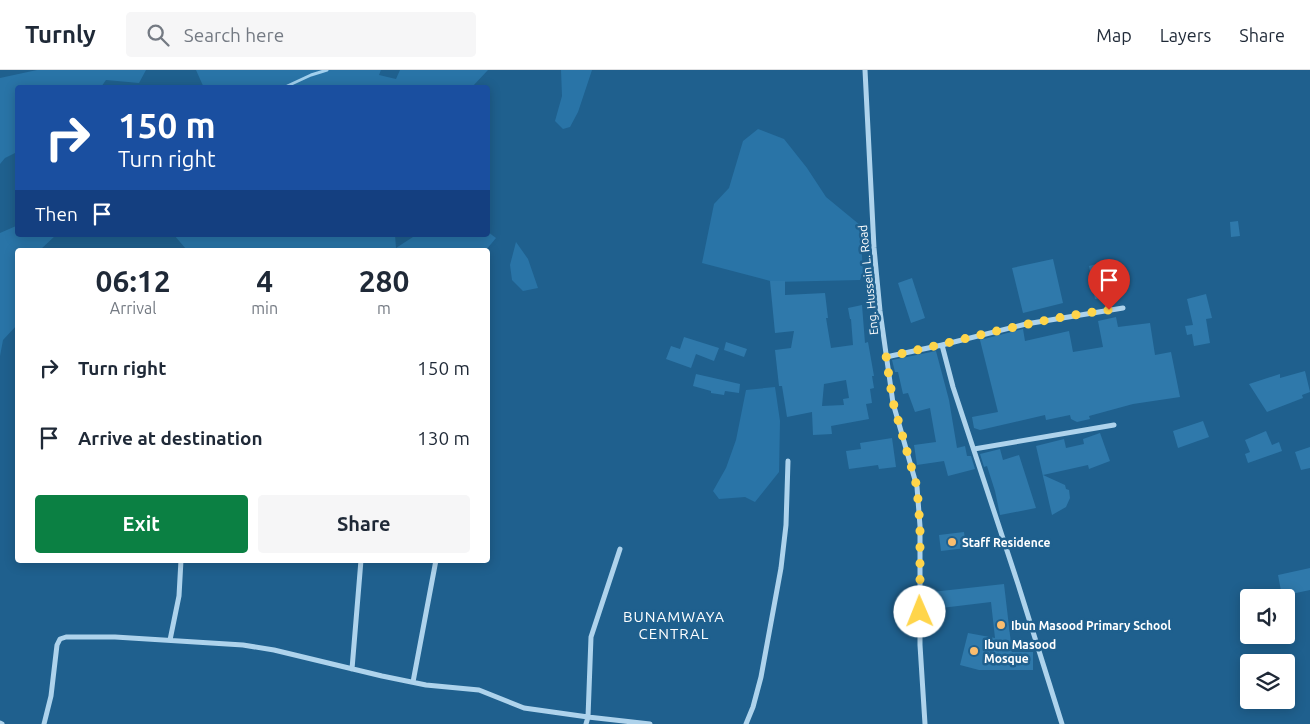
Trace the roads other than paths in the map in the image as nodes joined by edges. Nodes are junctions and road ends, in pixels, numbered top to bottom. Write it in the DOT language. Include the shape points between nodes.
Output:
graph roads {
  1 [pos="865,70"];
  2 [pos="1123,308"];
  3 [pos="942,345"];
  4 [pos="886,357"];
  5 [pos="1114,425"];
  6 [pos="974,449"];
  7 [pos="788,460"];
  8 [pos="620,549"];
  9 [pos="181,563"];
  10 [pos="361,563"];
  11 [pos="435,563"];
  12 [pos="170,640"];
  13 [pos="352,669"];
  14 [pos="413,682"];
  15 [pos="588,717"];
  16 [pos="44,724"];
  17 [pos="586,724"];
  18 [pos="650,724"];
  19 [pos="746,724"];
  20 [pos="925,724"];
  21 [pos="1062,724"];
  1 -- 4 [label="street, Eng. Hussein L. Road" via="874,248"];
  2 -- 3 [label="street" via="1026,324"];
  3 -- 4 [label="street"];
  3 -- 6 [label="street"];
  4 -- 20 [label="street, Eng. Hussein L. Road" via="893,402 917,487"];
  5 -- 6 [label="street"];
  6 -- 21 [label="street"];
  7 -- 19 [label="street" via="781,568 761,678"];
  8 -- 15 [label="street" via="591,637"];
  9 -- 12 [label="street" via="179,596"];
  10 -- 13 [label="street"];
  11 -- 14 [label="street"];
  12 -- 13 [label="street" via="252,646"];
  12 -- 16 [label="street" via="60,639"];
  13 -- 14 [label="street"];
  14 -- 15 [label="street" via="478,690 524,708"];
  15 -- 17 [label="street"];
  15 -- 18 [label="street"];
}
